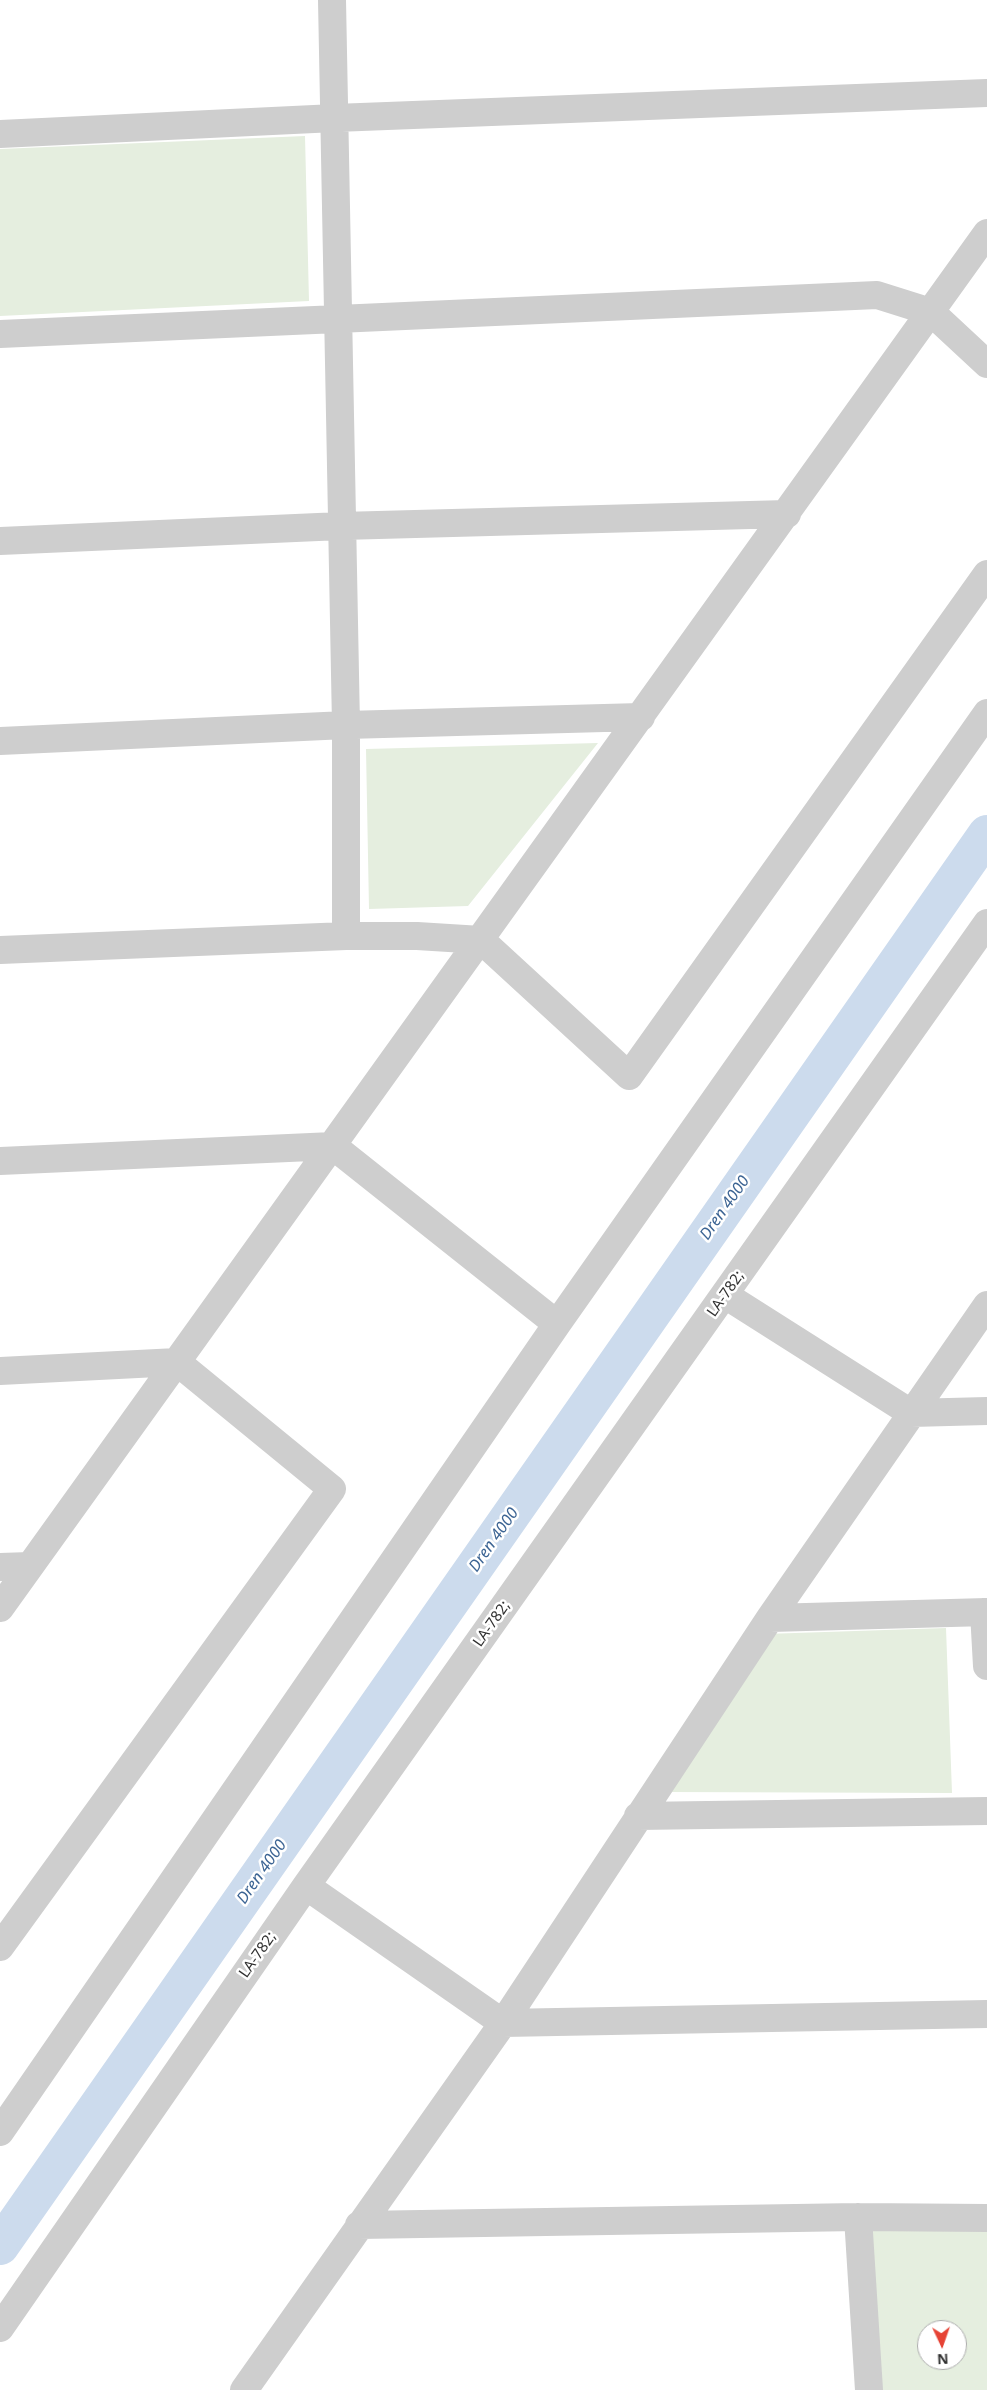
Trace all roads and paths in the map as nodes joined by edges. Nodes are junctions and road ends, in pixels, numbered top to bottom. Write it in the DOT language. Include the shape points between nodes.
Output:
graph roads {
  1 [pos="332,0"];
  2 [pos="987,93"];
  3 [pos="335,118"];
  4 [pos="0,134"];
  5 [pos="987,233"];
  6 [pos="931,312"];
  7 [pos="338,317"];
  8 [pos="0,334"];
  9 [pos="987,364"];
  10 [pos="787,514"];
  11 [pos="341,526"];
  12 [pos="0,541"];
  13 [pos="987,574"];
  14 [pos="987,713"];
  15 [pos="641,718"];
  16 [pos="346,725"];
  17 [pos="0,741"];
  18 [pos="987,923"];
  19 [pos="346,936"];
  20 [pos="481,940"];
  21 [pos="0,950"];
  22 [pos="332,1146"];
  23 [pos="0,1161"];
  24 [pos="725,1295"];
  25 [pos="987,1305"];
  26 [pos="557,1324"];
  27 [pos="177,1362"];
  28 [pos="0,1371"];
  29 [pos="987,1411"];
  30 [pos="911,1413"];
  31 [pos="30,1566"];
  32 [pos="0,1567"];
  33 [pos="0,1608"];
  34 [pos="985,1612"];
  35 [pos="770,1618"];
  36 [pos="987,1666"];
  37 [pos="987,1811"];
  38 [pos="638,1816"];
  39 [pos="306,1886"];
  40 [pos="0,1947"];
  41 [pos="987,2014"];
  42 [pos="504,2023"];
  43 [pos="0,2132"];
  44 [pos="858,2217"];
  45 [pos="987,2218"];
  46 [pos="359,2225"];
  47 [pos="0,2328"];
  48 [pos="244,2390"];
  49 [pos="869,2390"];
  1 -- 3 [label="street"];
  2 -- 3 [label="street"];
  3 -- 4 [label="street"];
  3 -- 7 [label="street"];
  5 -- 6 [label="street"];
  6 -- 7 [label="street" via="877,296"];
  6 -- 9 [label="street"];
  6 -- 10 [label="street"];
  7 -- 8 [label="street"];
  7 -- 11 [label="street"];
  10 -- 11 [label="street"];
  10 -- 15 [label="street"];
  11 -- 12 [label="street"];
  11 -- 16 [label="street"];
  13 -- 20 [label="street" via="629,1076"];
  14 -- 26 [label="street"];
  15 -- 16 [label="street"];
  15 -- 20 [label="street"];
  16 -- 17 [label="street"];
  16 -- 19 [label="street"];
  18 -- 24 [label="street, LA-782;"];
  19 -- 20 [label="street"];
  19 -- 21 [label="street"];
  20 -- 22 [label="street"];
  22 -- 23 [label="street"];
  22 -- 26 [label="street"];
  22 -- 27 [label="street"];
  24 -- 30 [label="street"];
  24 -- 39 [label="street, LA-782;"];
  25 -- 30 [label="street"];
  26 -- 43 [label="street"];
  27 -- 28 [label="street"];
  27 -- 31 [label="street"];
  27 -- 40 [label="street" via="332,1489"];
  29 -- 30 [label="street"];
  30 -- 35 [label="street"];
  31 -- 32 [label="street"];
  31 -- 33 [label="street"];
  34 -- 35 [label="street"];
  34 -- 36 [label="street"];
  35 -- 38 [label="street"];
  37 -- 38 [label="street"];
  38 -- 42 [label="street"];
  39 -- 42 [label="street"];
  39 -- 47 [label="street, LA-782;"];
  41 -- 42 [label="street"];
  42 -- 46 [label="street"];
  44 -- 45 [label="street"];
  44 -- 46 [label="street"];
  44 -- 49 [label="street"];
  46 -- 48 [label="street"];
}
